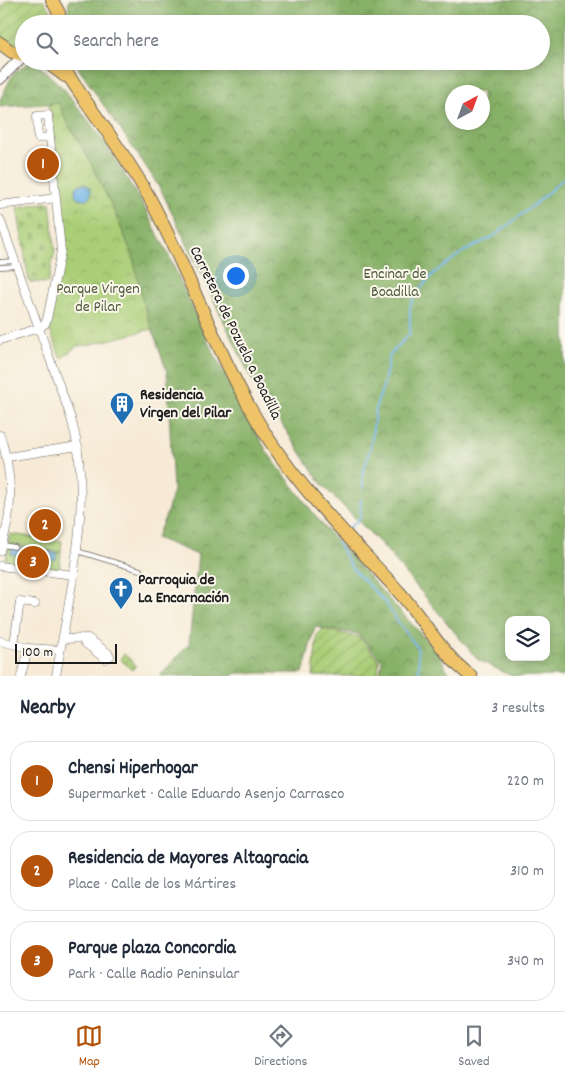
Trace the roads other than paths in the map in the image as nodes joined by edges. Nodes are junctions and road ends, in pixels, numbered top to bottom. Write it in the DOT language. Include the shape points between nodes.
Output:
graph roads {
  1 [pos="54,1"];
  2 [pos="59,15"];
  3 [pos="0,43"];
  4 [pos="15,53"];
  5 [pos="15,63"];
  6 [pos="58,70"];
  7 [pos="65,70"];
  8 [pos="0,81"];
  9 [pos="74,85"];
  10 [pos="50,137"];
  11 [pos="56,198"];
  12 [pos="0,205"];
  13 [pos="0,219"];
  14 [pos="0,262"];
  15 [pos="16,263"];
  16 [pos="0,268"];
  17 [pos="39,328"];
  18 [pos="0,340"];
  19 [pos="0,435"];
  20 [pos="78,446"];
  21 [pos="7,457"];
  22 [pos="15,547"];
  23 [pos="1,548"];
  24 [pos="76,551"];
  25 [pos="0,566"];
  26 [pos="140,570"];
  27 [pos="74,575"];
  28 [pos="35,604"];
  29 [pos="81,638"];
  30 [pos="63,639"];
  31 [pos="0,640"];
  32 [pos="14,644"];
  33 [pos="28,648"];
  34 [pos="60,650"];
  35 [pos="445,650"];
  36 [pos="21,676"];
  37 [pos="56,676"];
  38 [pos="457,676"];
  39 [pos="471,676"];
  1 -- 2 [label="main road"];
  3 -- 4 [label="main road"];
  5 -- 8 [label="street"];
  6 -- 9 [label="main road, Carretera de Pozuelo a Boadilla"];
  7 -- 9 [label="main road, Carretera de Pozuelo a Boadilla"];
  9 -- 35 [label="main road, Carretera de Pozuelo a Boadilla" via="149,196 232,372 270,441 300,483 416,612"];
  10 -- 11 [label="street"];
  11 -- 12 [label="street"];
  11 -- 17 [label="street" via="61,251 47,319"];
  13 -- 15 [label="street"];
  14 -- 15 [label="lane"];
  15 -- 16 [label="lane"];
  15 -- 17 [label="street"];
  17 -- 18 [label="street"];
  17 -- 20 [label="street"];
  19 -- 21 [label="street"];
  20 -- 21 [label="street"];
  20 -- 24 [label="street" via="81,480"];
  21 -- 23 [label="street" via="10,501"];
  22 -- 23 [label="lane"];
  24 -- 26 [label="lane"];
  24 -- 27 [label="street"];
  25 -- 27 [label="street"];
  27 -- 30 [label="street"];
  28 -- 32 [label="street" via="20,602"];
  29 -- 30 [label="street"];
  30 -- 34 [label="street"];
  31 -- 32 [label="street"];
  32 -- 33 [label="street"];
  33 -- 34 [label="street"];
  33 -- 36 [label="street"];
  34 -- 37 [label="street"];
  35 -- 38 [label="main road, Carretera de Pozuelo a Boadilla"];
  35 -- 39 [label="main road, Carretera de Pozuelo a Boadilla"];
}
